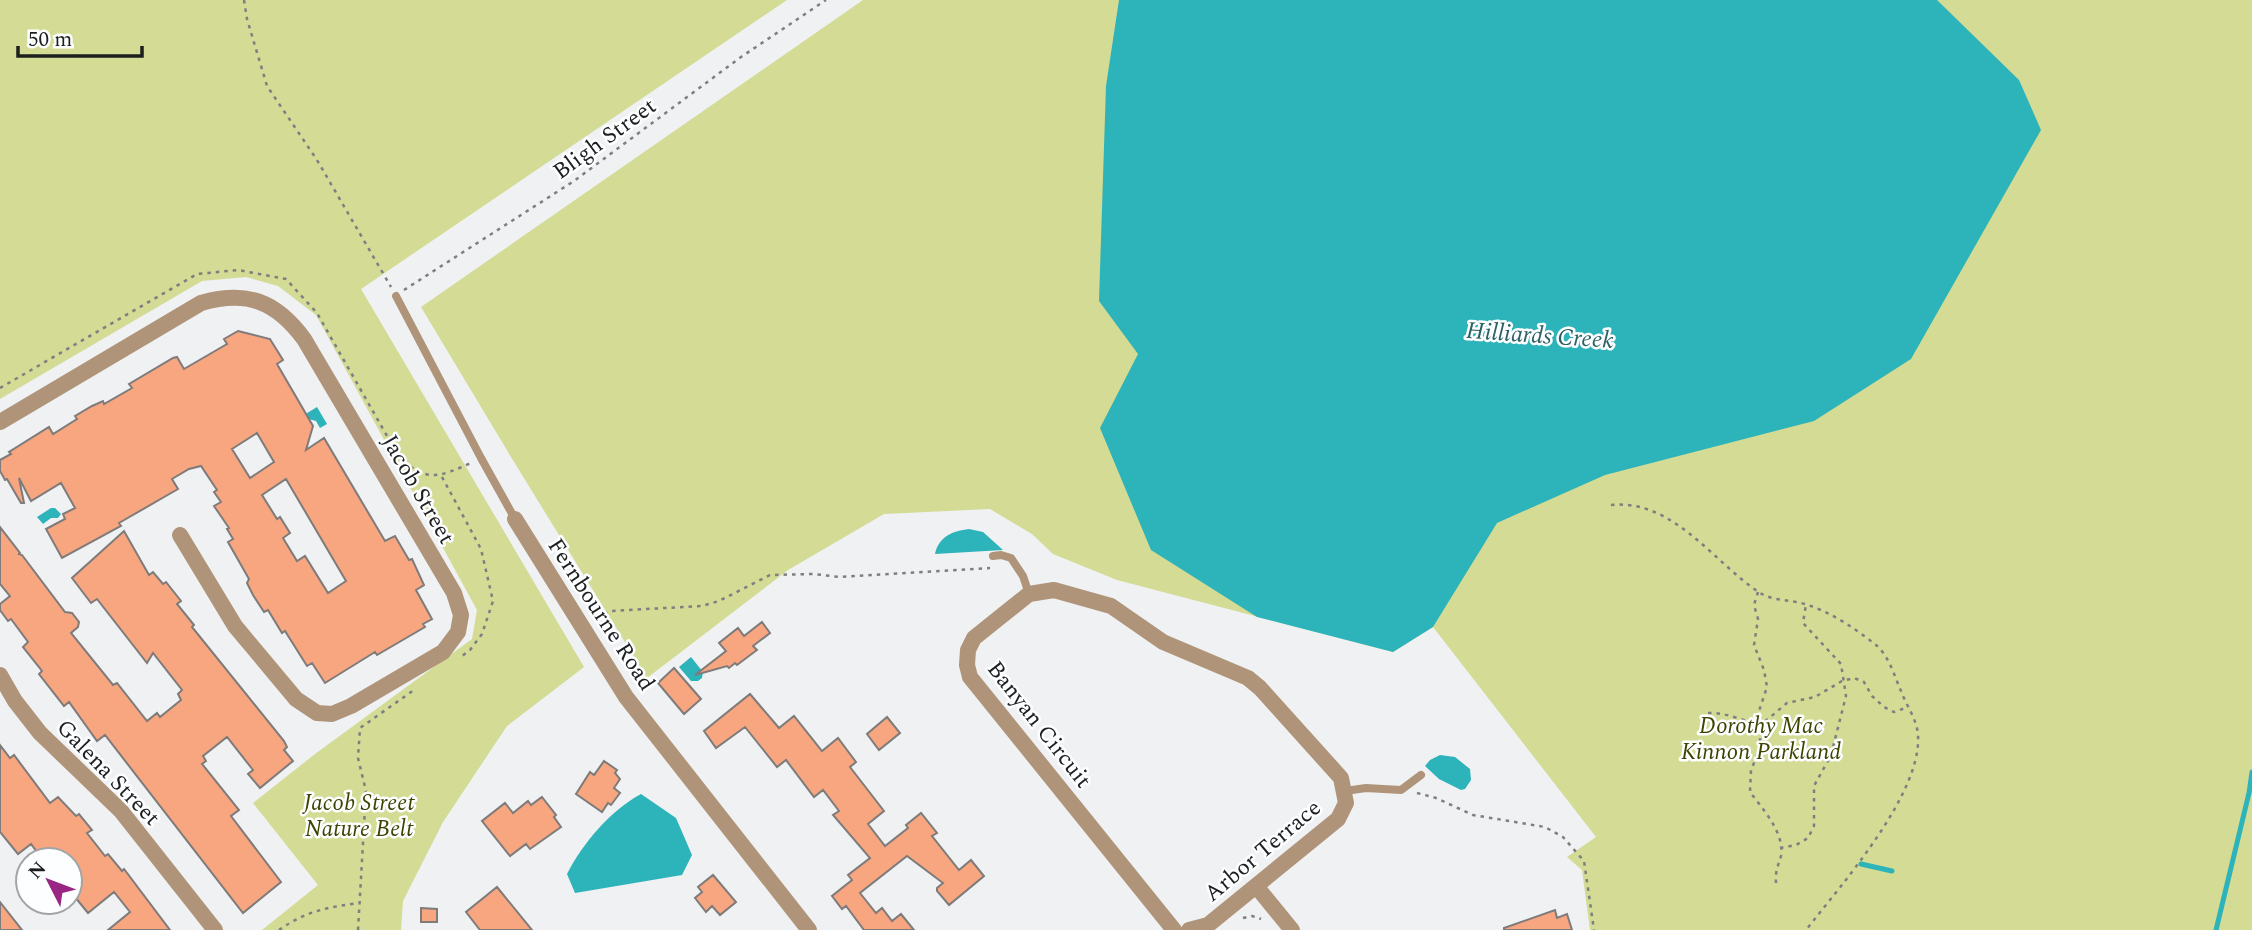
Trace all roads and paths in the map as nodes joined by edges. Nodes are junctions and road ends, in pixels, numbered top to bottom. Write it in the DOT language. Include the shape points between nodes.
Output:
graph roads {
  1 [pos="244,0"];
  2 [pos="826,0"];
  3 [pos="396,296"];
  4 [pos="0,388"];
  5 [pos="0,422"];
  6 [pos="481,458"];
  7 [pos="441,476"];
  8 [pos="1611,505"];
  9 [pos="515,519"];
  10 [pos="180,536"];
  11 [pos="993,556"];
  12 [pos="1758,592"];
  13 [pos="1029,594"];
  14 [pos="1806,604"];
  15 [pos="459,658"];
  16 [pos="0,675"];
  17 [pos="1842,681"];
  18 [pos="415,689"];
  19 [pos="1909,707"];
  20 [pos="1708,713"];
  21 [pos="1755,723"];
  22 [pos="1421,775"];
  23 [pos="1401,790"];
  24 [pos="1345,791"];
  25 [pos="1780,848"];
  26 [pos="1776,883"];
  27 [pos="1256,886"];
  28 [pos="360,903"];
  29 [pos="1240,920"];
  30 [pos="1265,922"];
  31 [pos="215,930"];
  32 [pos="279,930"];
  33 [pos="358,930"];
  34 [pos="809,930"];
  35 [pos="1174,930"];
  36 [pos="1189,930"];
  37 [pos="1292,930"];
  38 [pos="1594,930"];
  39 [pos="1806,930"];
  1 -- 3 [label="path" via="267,86 317,160"];
  2 -- 3 [label="path, Bligh Street" via="573,181"];
  3 -- 6 [label="lane, Fernbourne Road"];
  4 -- 7 [label="path" via="197,274 238,270 286,279 317,313 399,457 413,470"];
  5 -- 10 [label="street, Jacob Street" via="201,303 231,297 266,303 289,319 304,339 454,593 461,614 458,632 443,652 351,706 332,714 317,713 296,699 235,625"];
  6 -- 7 [label="path"];
  6 -- 9 [label="lane, Fernbourne Road"];
  7 -- 15 [label="path" via="481,549 493,601 482,634"];
  8 -- 12 [label="path" via="1628,503 1653,510"];
  9 -- 34 [label="street, Fernbourne Road" via="626,696"];
  11 -- 13 [label="lane" via="1012,558"];
  12 -- 14 [label="path"];
  12 -- 21 [label="path" via="1754,645 1767,687"];
  13 -- 24 [label="street" via="1054,590 1111,606 1163,642 1248,678 1341,778"];
  13 -- 35 [label="street, Banyan Circuit" via="974,638 968,650 970,677"];
  14 -- 17 [label="path" via="1803,623 1841,664"];
  14 -- 19 [label="path" via="1835,616 1877,646"];
  16 -- 31 [label="street, Galena Street" via="40,733 121,811"];
  17 -- 19 [label="path" via="1854,678 1864,682 1872,696 1894,712"];
  17 -- 21 [label="path" via="1815,697 1787,703 1762,724"];
  17 -- 25 [label="path" via="1846,696 1834,746 1814,786 1814,826 1808,838"];
  18 -- 28 [label="path" via="360,727 358,758 366,791"];
  19 -- 39 [label="path" via="1918,736 1902,797"];
  20 -- 21 [label="path"];
  21 -- 25 [label="path" via="1760,749 1751,770 1750,792 1771,819"];
  22 -- 23 [label="lane"];
  23 -- 24 [label="lane"];
  23 -- 38 [label="path" via="1436,798 1473,815 1545,827 1563,837 1584,861"];
  24 -- 27 [label="street, Arbor Terrace" via="1346,803 1338,819"];
  25 -- 26 [label="path"];
  27 -- 36 [label="street, Arbor Terrace" via="1208,925"];
  27 -- 37 [label="street"];
  28 -- 32 [label="path" via="324,907"];
  28 -- 33 [label="path"];
  29 -- 30 [label="path" via="1252,916"];
}
